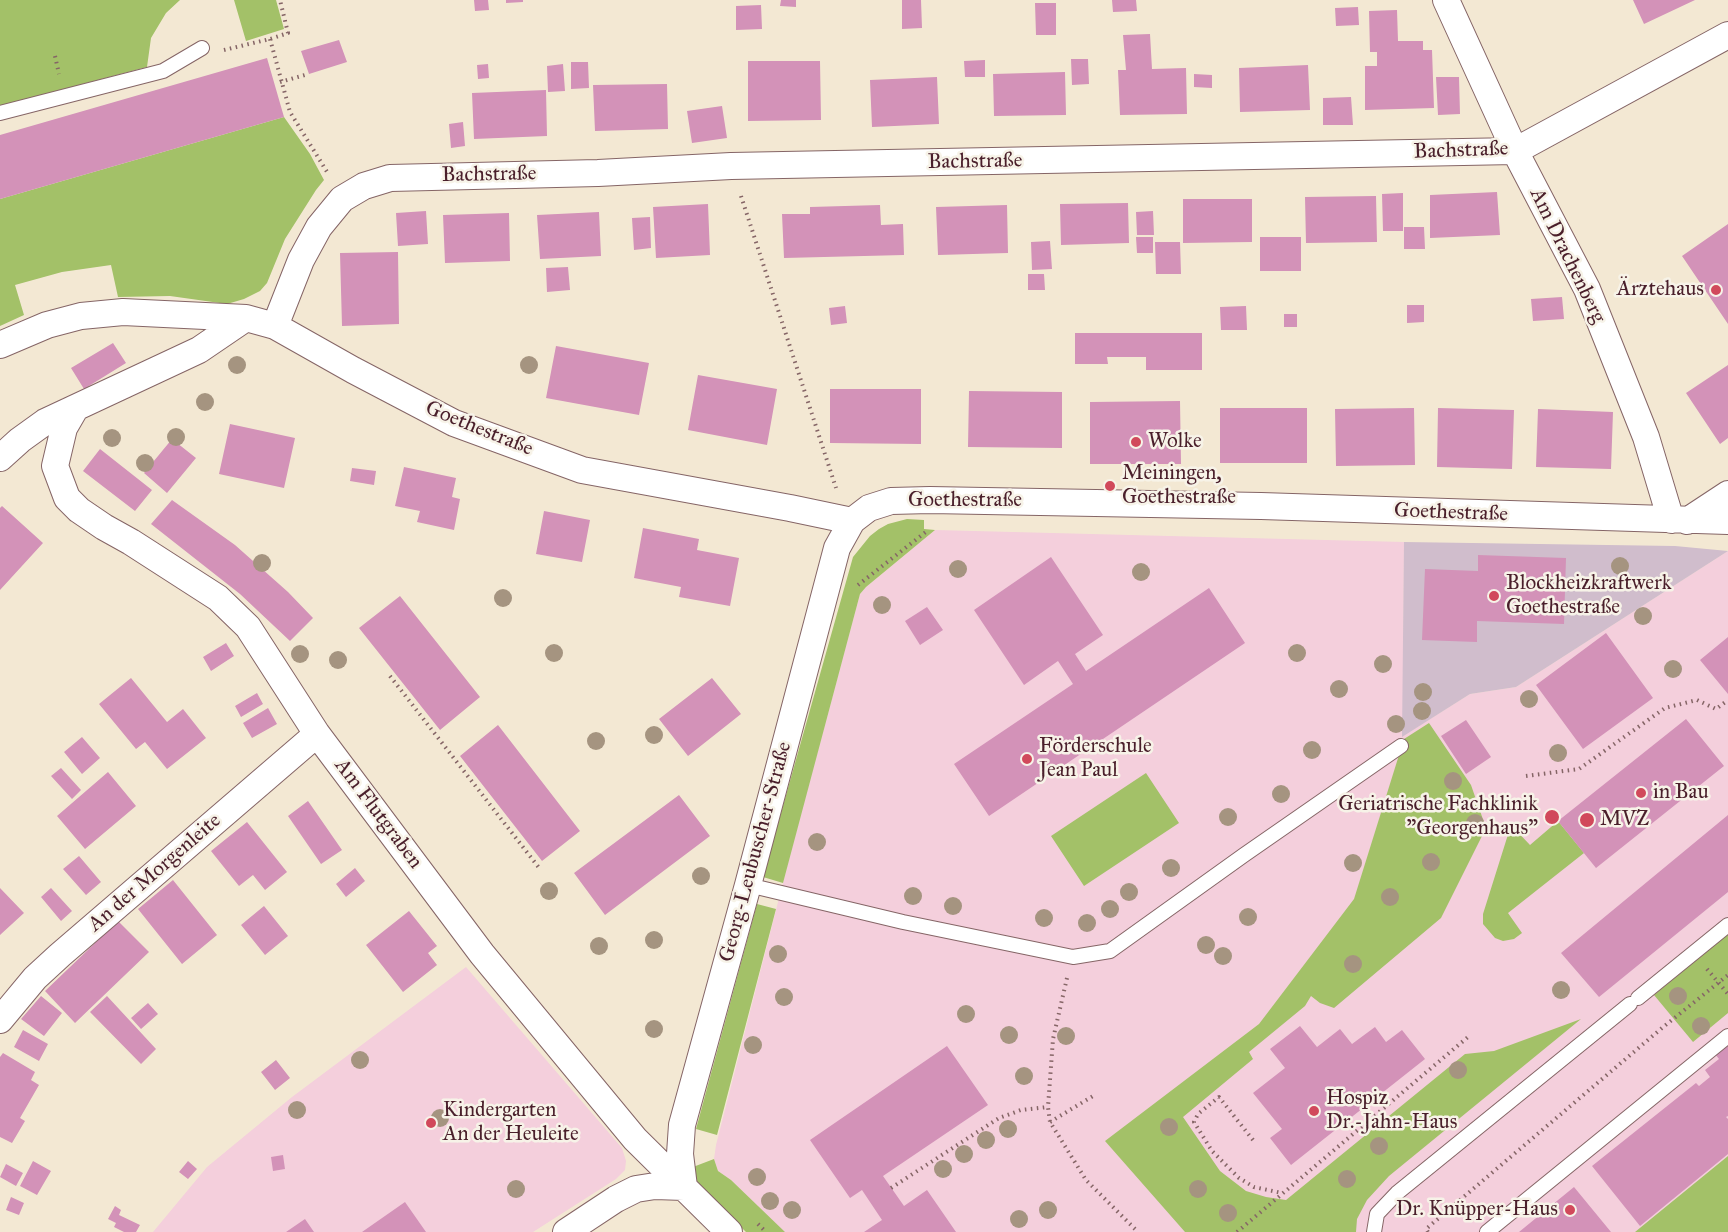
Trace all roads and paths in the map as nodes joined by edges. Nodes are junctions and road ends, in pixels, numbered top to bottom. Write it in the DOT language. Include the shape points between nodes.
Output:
graph roads {
  1 [pos="280,0"];
  2 [pos="1446,0"];
  3 [pos="1728,35"];
  4 [pos="270,39"];
  5 [pos="202,48"];
  6 [pos="305,75"];
  7 [pos="280,82"];
  8 [pos="0,114"];
  9 [pos="1515,151"];
  10 [pos="731,166"];
  11 [pos="342,199"];
  12 [pos="246,318"];
  13 [pos="275,326"];
  14 [pos="0,345"];
  15 [pos="75,409"];
  16 [pos="0,458"];
  17 [pos="832,480"];
  18 [pos="1728,494"];
  19 [pos="930,500"];
  20 [pos="1679,520"];
  21 [pos="852,521"];
  22 [pos="1728,521"];
  23 [pos="851,590"];
  24 [pos="390,676"];
  25 [pos="1728,700"];
  26 [pos="318,734"];
  27 [pos="1401,746"];
  28 [pos="1526,776"];
  29 [pos="540,868"];
  30 [pos="748,885"];
  31 [pos="1728,925"];
  32 [pos="1694,952"];
  33 [pos="1073,957"];
  34 [pos="1728,975"];
  35 [pos="1719,983"];
  36 [pos="1728,994"];
  37 [pos="0,1020"];
  38 [pos="1728,1036"];
  39 [pos="1468,1037"];
  40 [pos="1093,1096"];
  41 [pos="1048,1107"];
  42 [pos="1050,1122"];
  43 [pos="1253,1140"];
  44 [pos="684,1187"];
  45 [pos="891,1188"];
  46 [pos="1282,1193"];
  47 [pos="750,1216"];
  48 [pos="566,1232"];
  49 [pos="729,1232"];
  50 [pos="766,1232"];
  51 [pos="1138,1232"];
  52 [pos="1237,1232"];
  53 [pos="1374,1232"];
  54 [pos="1428,1232"];
  55 [pos="1488,1232"];
  1 -- 4 [label="path" via="288,33"];
  2 -- 9 [label="street, Am Drachenberg"];
  3 -- 9 [label="street, Bachstraße"];
  4 -- 5 [label="path" via="227,51"];
  4 -- 7 [label="path"];
  5 -- 8 [label="lane" via="162,71"];
  6 -- 7 [label="path"];
  7 -- 11 [label="path" via="290,112"];
  9 -- 10 [label="street, Bachstraße"];
  9 -- 20 [label="street, Am Drachenberg" via="1587,289"];
  10 -- 11 [label="street, Bachstraße" via="390,178 364,186"];
  10 -- 17 [label="path"];
  11 -- 13 [label="street, Bachstraße" via="319,227 301,260"];
  12 -- 13 [label="street, Goethestraße"];
  12 -- 14 [label="street, Goethestraße" via="123,312 81,316"];
  12 -- 15 [label="street" via="199,350"];
  13 -- 21 [label="street, Goethestraße" via="454,423 582,470"];
  15 -- 16 [label="street" via="45,422"];
  15 -- 26 [label="street, Am Flutgraben" via="64,428 55,466 67,498 95,522 218,598 248,627"];
  18 -- 20 [label="street"];
  19 -- 20 [label="street, Goethestraße"];
  19 -- 21 [label="street, Goethestraße" via="891,501 869,508"];
  19 -- 23 [label="path" via="927,531"];
  20 -- 22 [label="street, Goethestraße"];
  21 -- 30 [label="street, Georg-Leubuscher-Straße" via="837,548"];
  24 -- 29 [label="path"];
  25 -- 28 [label="path" via="1716,709 1697,700 1665,708 1579,769"];
  26 -- 37 [label="street, An der Morgenleite" via="60,955"];
  26 -- 44 [label="street, Am Flutgraben" via="482,954 635,1138"];
  27 -- 33 [label="lane" via="1110,951"];
  30 -- 33 [label="lane"];
  30 -- 44 [label="street, Georg-Leubuscher-Straße" via="682,1125"];
  31 -- 32 [label="lane"];
  32 -- 35 [label="path"];
  32 -- 53 [label="lane" via="1397,1193 1377,1214"];
  33 -- 41 [label="path" via="1053,1039"];
  34 -- 35 [label="path"];
  35 -- 36 [label="path"];
  35 -- 54 [label="path" via="1426,1229"];
  38 -- 55 [label="lane"];
  39 -- 46 [label="path"];
  40 -- 42 [label="path"];
  41 -- 42 [label="path"];
  41 -- 45 [label="path" via="1020,1110 999,1118"];
  42 -- 51 [label="path" via="1086,1180"];
  43 -- 46 [label="path" via="1219,1097 1194,1122 1212,1151 1239,1178 1254,1187"];
  44 -- 48 [label="street" via="636,1189"];
  44 -- 49 [label="street, Am Flutgraben"];
  46 -- 52 [label="path"];
  47 -- 50 [label="path"];
}
